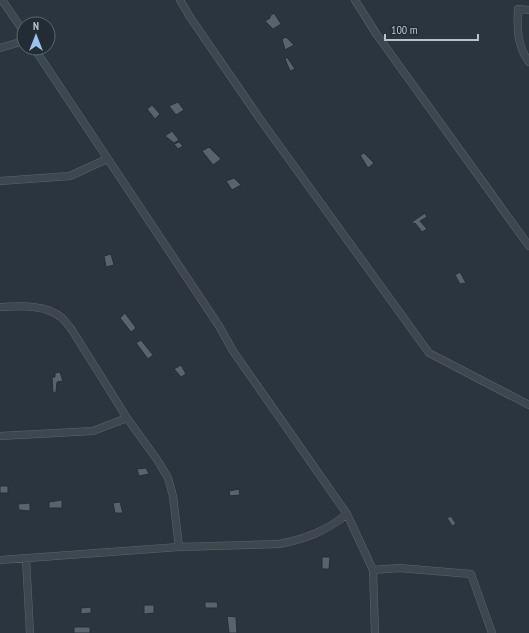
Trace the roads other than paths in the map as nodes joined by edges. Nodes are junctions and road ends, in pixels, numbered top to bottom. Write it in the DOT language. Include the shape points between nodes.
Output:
graph roads {
  1 [pos="2,0"];
  2 [pos="180,0"];
  3 [pos="355,0"];
  4 [pos="529,10"];
  5 [pos="16,20"];
  6 [pos="16,43"];
  7 [pos="0,48"];
  8 [pos="39,56"];
  9 [pos="529,62"];
  10 [pos="107,159"];
  11 [pos="0,181"];
  12 [pos="529,246"];
  13 [pos="0,307"];
  14 [pos="529,405"];
  15 [pos="127,418"];
  16 [pos="0,436"];
  17 [pos="347,514"];
  18 [pos="179,547"];
  19 [pos="26,558"];
  20 [pos="0,560"];
  21 [pos="373,570"];
  22 [pos="30,633"];
  23 [pos="375,633"];
  24 [pos="492,633"];
  1 -- 5 [label="street"];
  2 -- 14 [label="street" via="260,120 428,353"];
  3 -- 12 [label="street" via="377,35"];
  4 -- 9 [label="street" via="518,9 517,33 523,54"];
  6 -- 7 [label="street"];
  8 -- 10 [label="street"];
  10 -- 11 [label="street" via="70,176"];
  10 -- 17 [label="street" via="219,326 233,352"];
  13 -- 15 [label="street" via="46,309 61,317 72,330"];
  15 -- 16 [label="street" via="93,430"];
  15 -- 18 [label="street" via="168,478 173,496"];
  17 -- 18 [label="street" via="332,527 295,541 266,545"];
  17 -- 21 [label="street"];
  18 -- 19 [label="street"];
  19 -- 20 [label="street"];
  19 -- 22 [label="street"];
  21 -- 23 [label="street"];
  21 -- 24 [label="street" via="399,568 471,574"];
}
